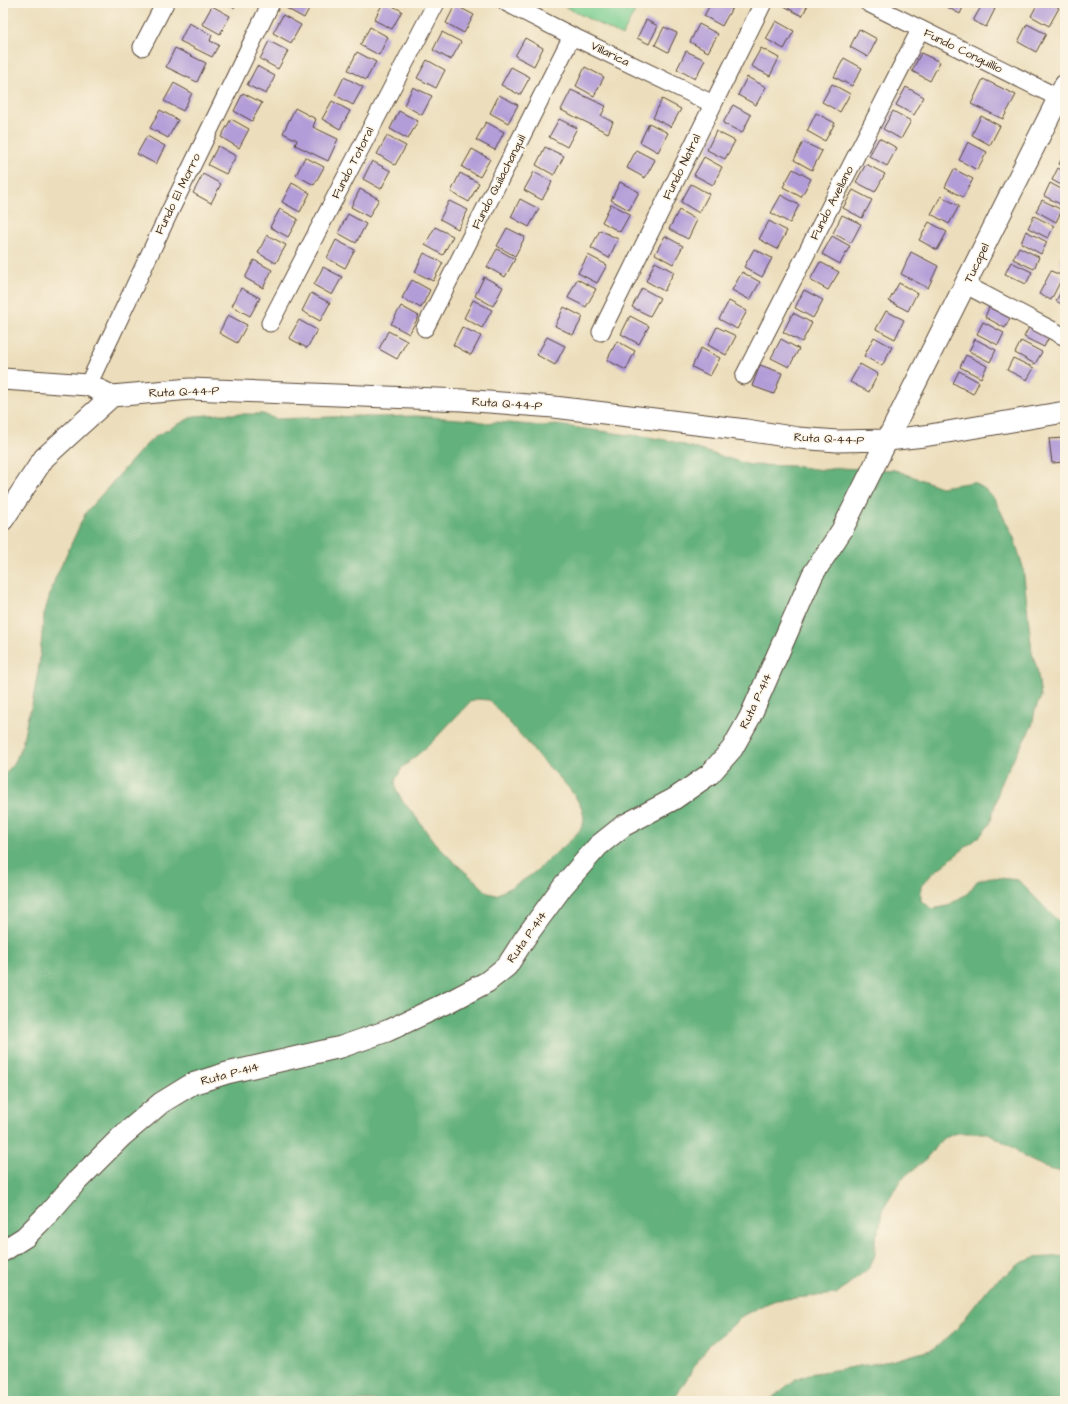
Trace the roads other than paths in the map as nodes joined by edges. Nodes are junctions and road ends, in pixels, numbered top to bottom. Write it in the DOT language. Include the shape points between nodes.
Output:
graph roads {
  1 [pos="165,3"];
  2 [pos="271,3"];
  3 [pos="436,3"];
  4 [pos="507,3"];
  5 [pos="763,3"];
  6 [pos="868,3"];
  7 [pos="920,30"];
  8 [pos="572,36"];
  9 [pos="142,48"];
  10 [pos="1063,94"];
  11 [pos="713,104"];
  12 [pos="966,285"];
  13 [pos="270,323"];
  14 [pos="425,328"];
  15 [pos="601,332"];
  16 [pos="1065,337"];
  17 [pos="744,376"];
  18 [pos="3,379"];
  19 [pos="88,385"];
  20 [pos="112,396"];
  21 [pos="1065,412"];
  22 [pos="888,440"];
  23 [pos="3,520"];
  24 [pos="3,1251"];
  1 -- 9 [label="street"];
  2 -- 19 [label="street, Fundo El Morro"];
  3 -- 13 [label="street, Fundo Totoral"];
  4 -- 8 [label="street, Villarica"];
  5 -- 11 [label="street, Fundo Natral"];
  6 -- 7 [label="street, Fundo Conguillío"];
  7 -- 10 [label="street, Fundo Conguillío"];
  7 -- 17 [label="street, Fundo Avellano"];
  8 -- 11 [label="street, Villarica"];
  8 -- 14 [label="street, Fundo Quilachanquil"];
  10 -- 12 [label="street, Tucapel"];
  11 -- 15 [label="street, Fundo Natral"];
  12 -- 16 [label="street"];
  12 -- 22 [label="street, Tucapel"];
  18 -- 19 [label="street"];
  19 -- 20 [label="street"];
  20 -- 22 [label="street, Ruta Q-44-P" via="190,389 462,400 590,411 798,438 837,441"];
  20 -- 23 [label="street" via="44,458"];
  21 -- 22 [label="street, Ruta Q-44-P"];
  22 -- 24 [label="street, Ruta P-414" via="842,530 813,574 750,717 732,749 710,774 674,799 623,826 598,846 563,886 507,966 487,982 451,1002 387,1031 340,1048 227,1072 192,1084 161,1103 121,1137 25,1237"];
}
